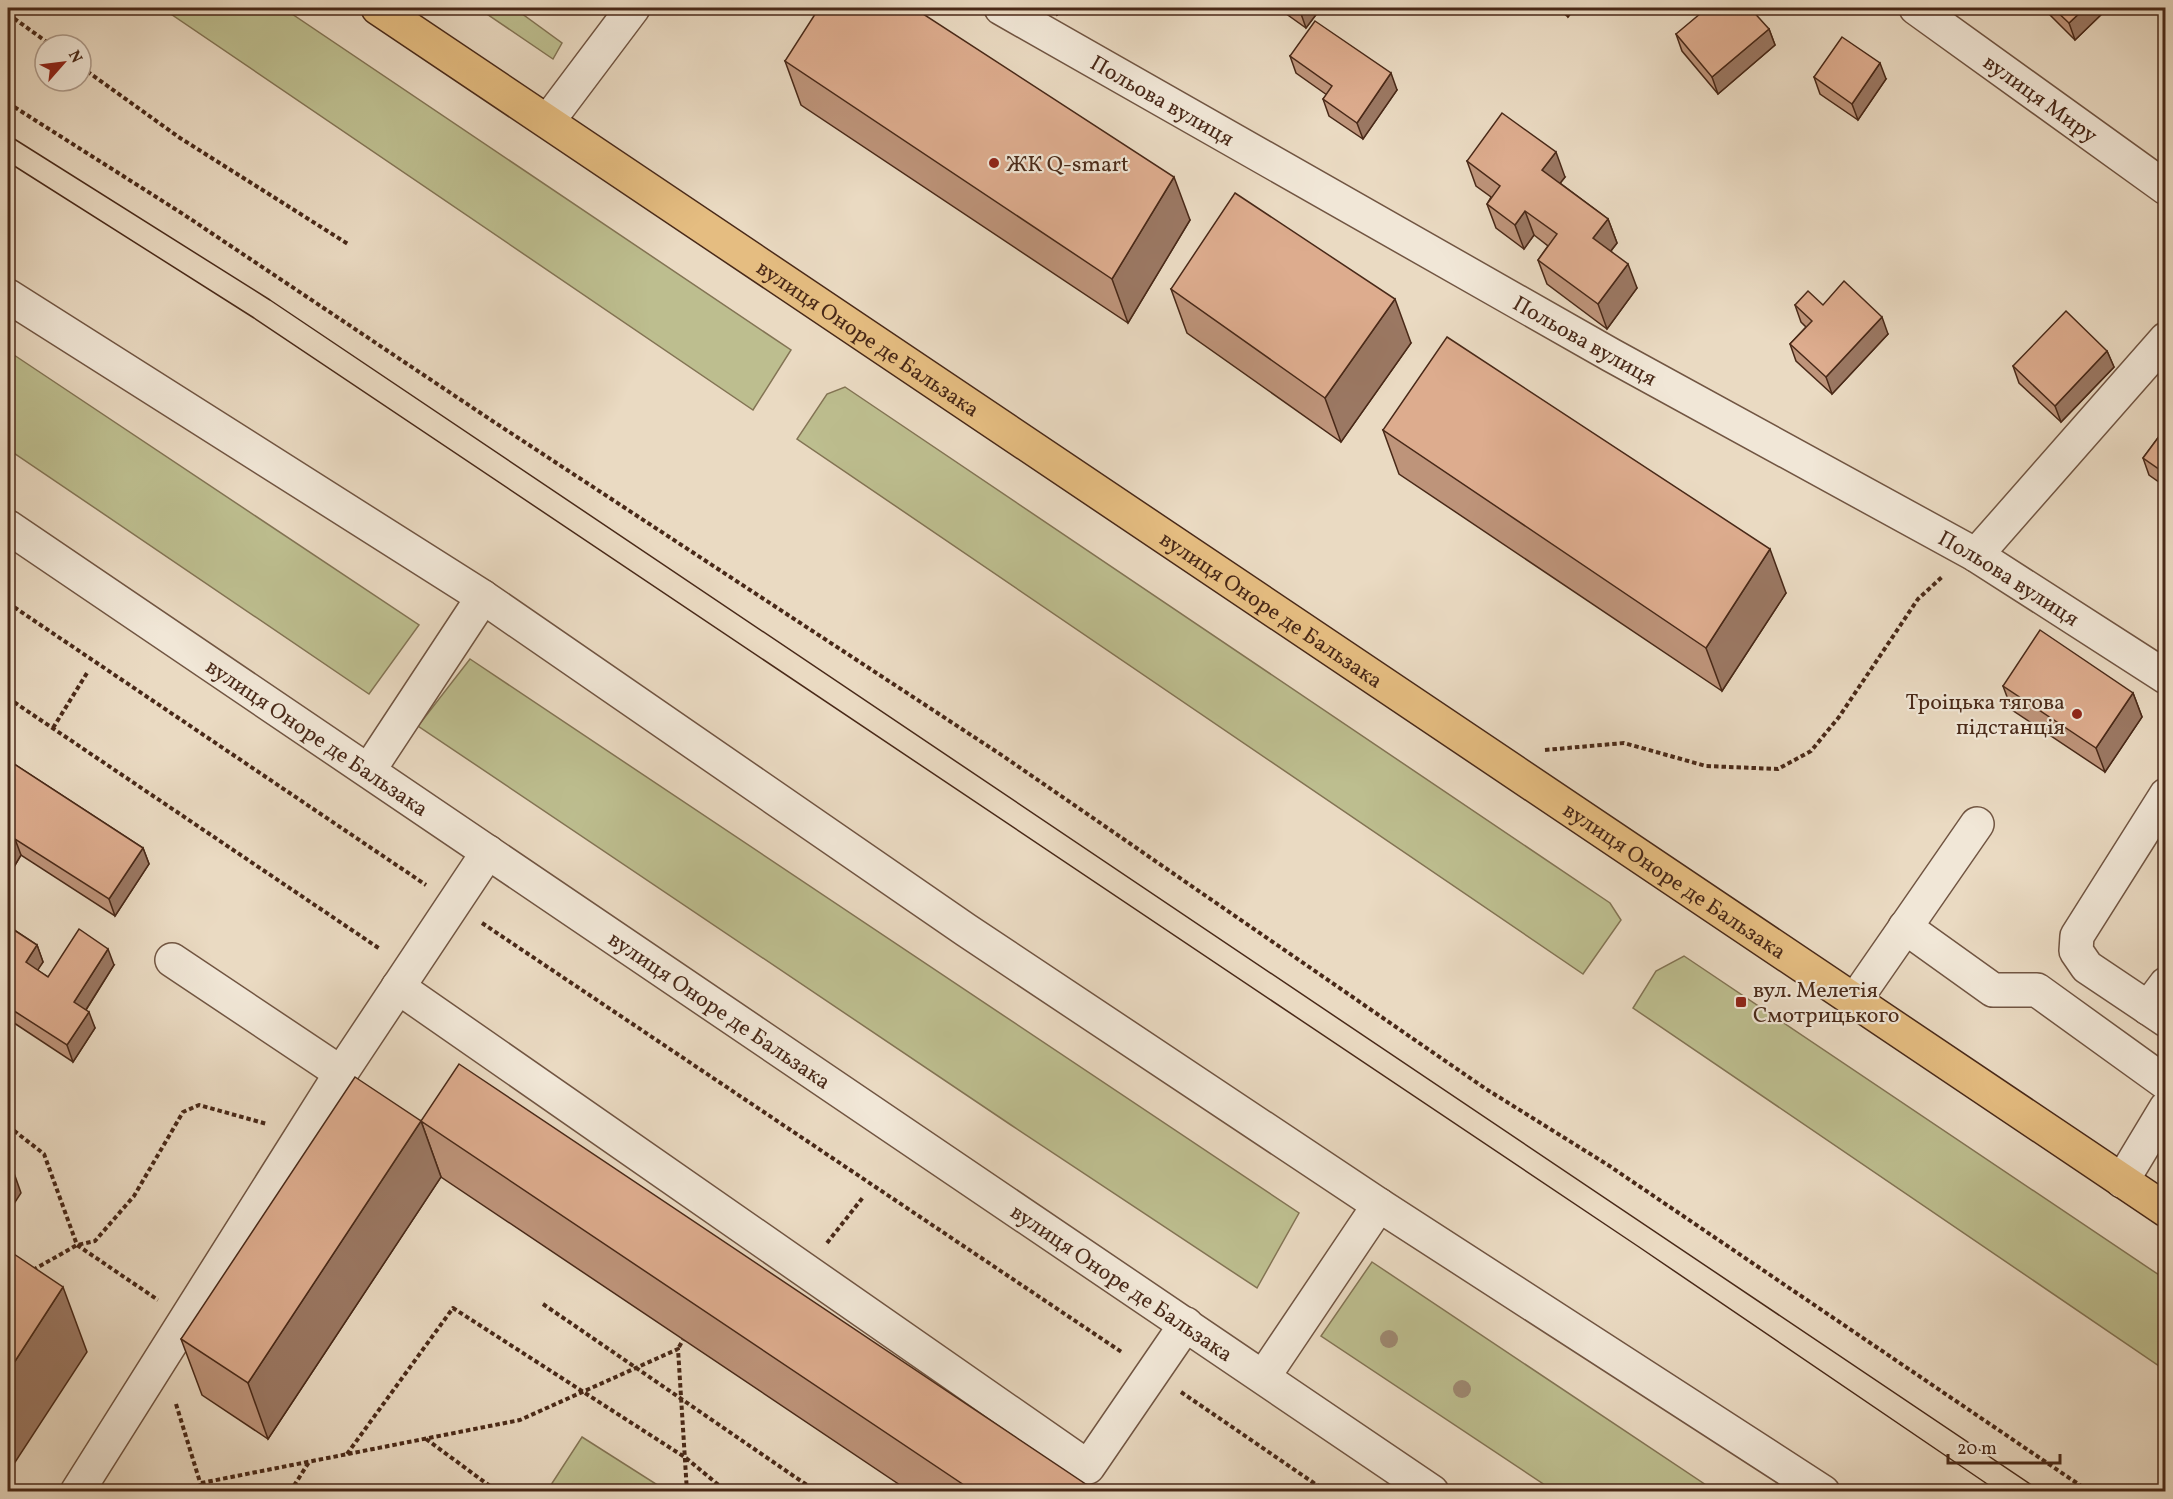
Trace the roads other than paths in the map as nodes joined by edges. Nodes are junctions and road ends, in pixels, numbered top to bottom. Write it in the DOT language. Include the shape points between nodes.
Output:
graph roads {
  1 [pos="378,8"];
  2 [pos="633,8"];
  3 [pos="1001,8"];
  4 [pos="1916,8"];
  5 [pos="548,121"];
  6 [pos="2166,188"];
  7 [pos="8,296"];
  8 [pos="2166,339"];
  9 [pos="8,527"];
  10 [pos="1976,555"];
  11 [pos="483,597"];
  12 [pos="2166,677"];
  13 [pos="369,770"];
  14 [pos="2166,795"];
  15 [pos="1977,824"];
  16 [pos="488,852"];
  17 [pos="1905,927"];
  18 [pos="172,960"];
  19 [pos="404,978"];
  20 [pos="1855,1000"];
  21 [pos="2160,1004"];
  22 [pos="341,1073"];
  23 [pos="2166,1083"];
  24 [pos="2166,1108"];
  25 [pos="2122,1181"];
  26 [pos="1379,1205"];
  27 [pos="2166,1210"];
  28 [pos="1186,1324"];
  29 [pos="1264,1376"];
  30 [pos="77,1491"];
  31 [pos="1432,1491"];
  32 [pos="1823,1491"];
  1 -- 5 [label="main road, вулиця Оноре де Бальзака"];
  2 -- 5 [label="street"];
  3 -- 10 [label="street, Польова вулиця" via="1611,355"];
  4 -- 6 [label="street, вулиця Миру"];
  5 -- 20 [label="main road, вулиця Оноре де Бальзака"];
  7 -- 11 [label="street"];
  8 -- 10 [label="street"];
  9 -- 13 [label="street, вулиця Оноре де Бальзака"];
  10 -- 12 [label="street, Польова вулиця"];
  11 -- 13 [label="street"];
  11 -- 26 [label="street" via="966,930"];
  13 -- 16 [label="street, вулиця Оноре де Бальзака"];
  14 -- 21 [label="street" via="2077,936 2076,951 2087,967"];
  15 -- 17 [label="street"];
  16 -- 19 [label="street"];
  16 -- 28 [label="street, вулиця Оноре де Бальзака"];
  17 -- 20 [label="street"];
  17 -- 23 [label="street" via="1993,990 2037,990"];
  18 -- 22 [label="street"];
  19 -- 22 [label="street"];
  19 -- 28 [label="street" via="806,1271 1088,1467"];
  20 -- 25 [label="main road, вулиця Оноре де Бальзака"];
  22 -- 30 [label="street"];
  24 -- 25 [label="street"];
  25 -- 27 [label="main road, вулиця Оноре де Бальзака"];
  26 -- 29 [label="street"];
  26 -- 32 [label="street"];
  28 -- 29 [label="street, вулиця Оноре де Бальзака"];
  29 -- 31 [label="street, вулиця Оноре де Бальзака"];
}
